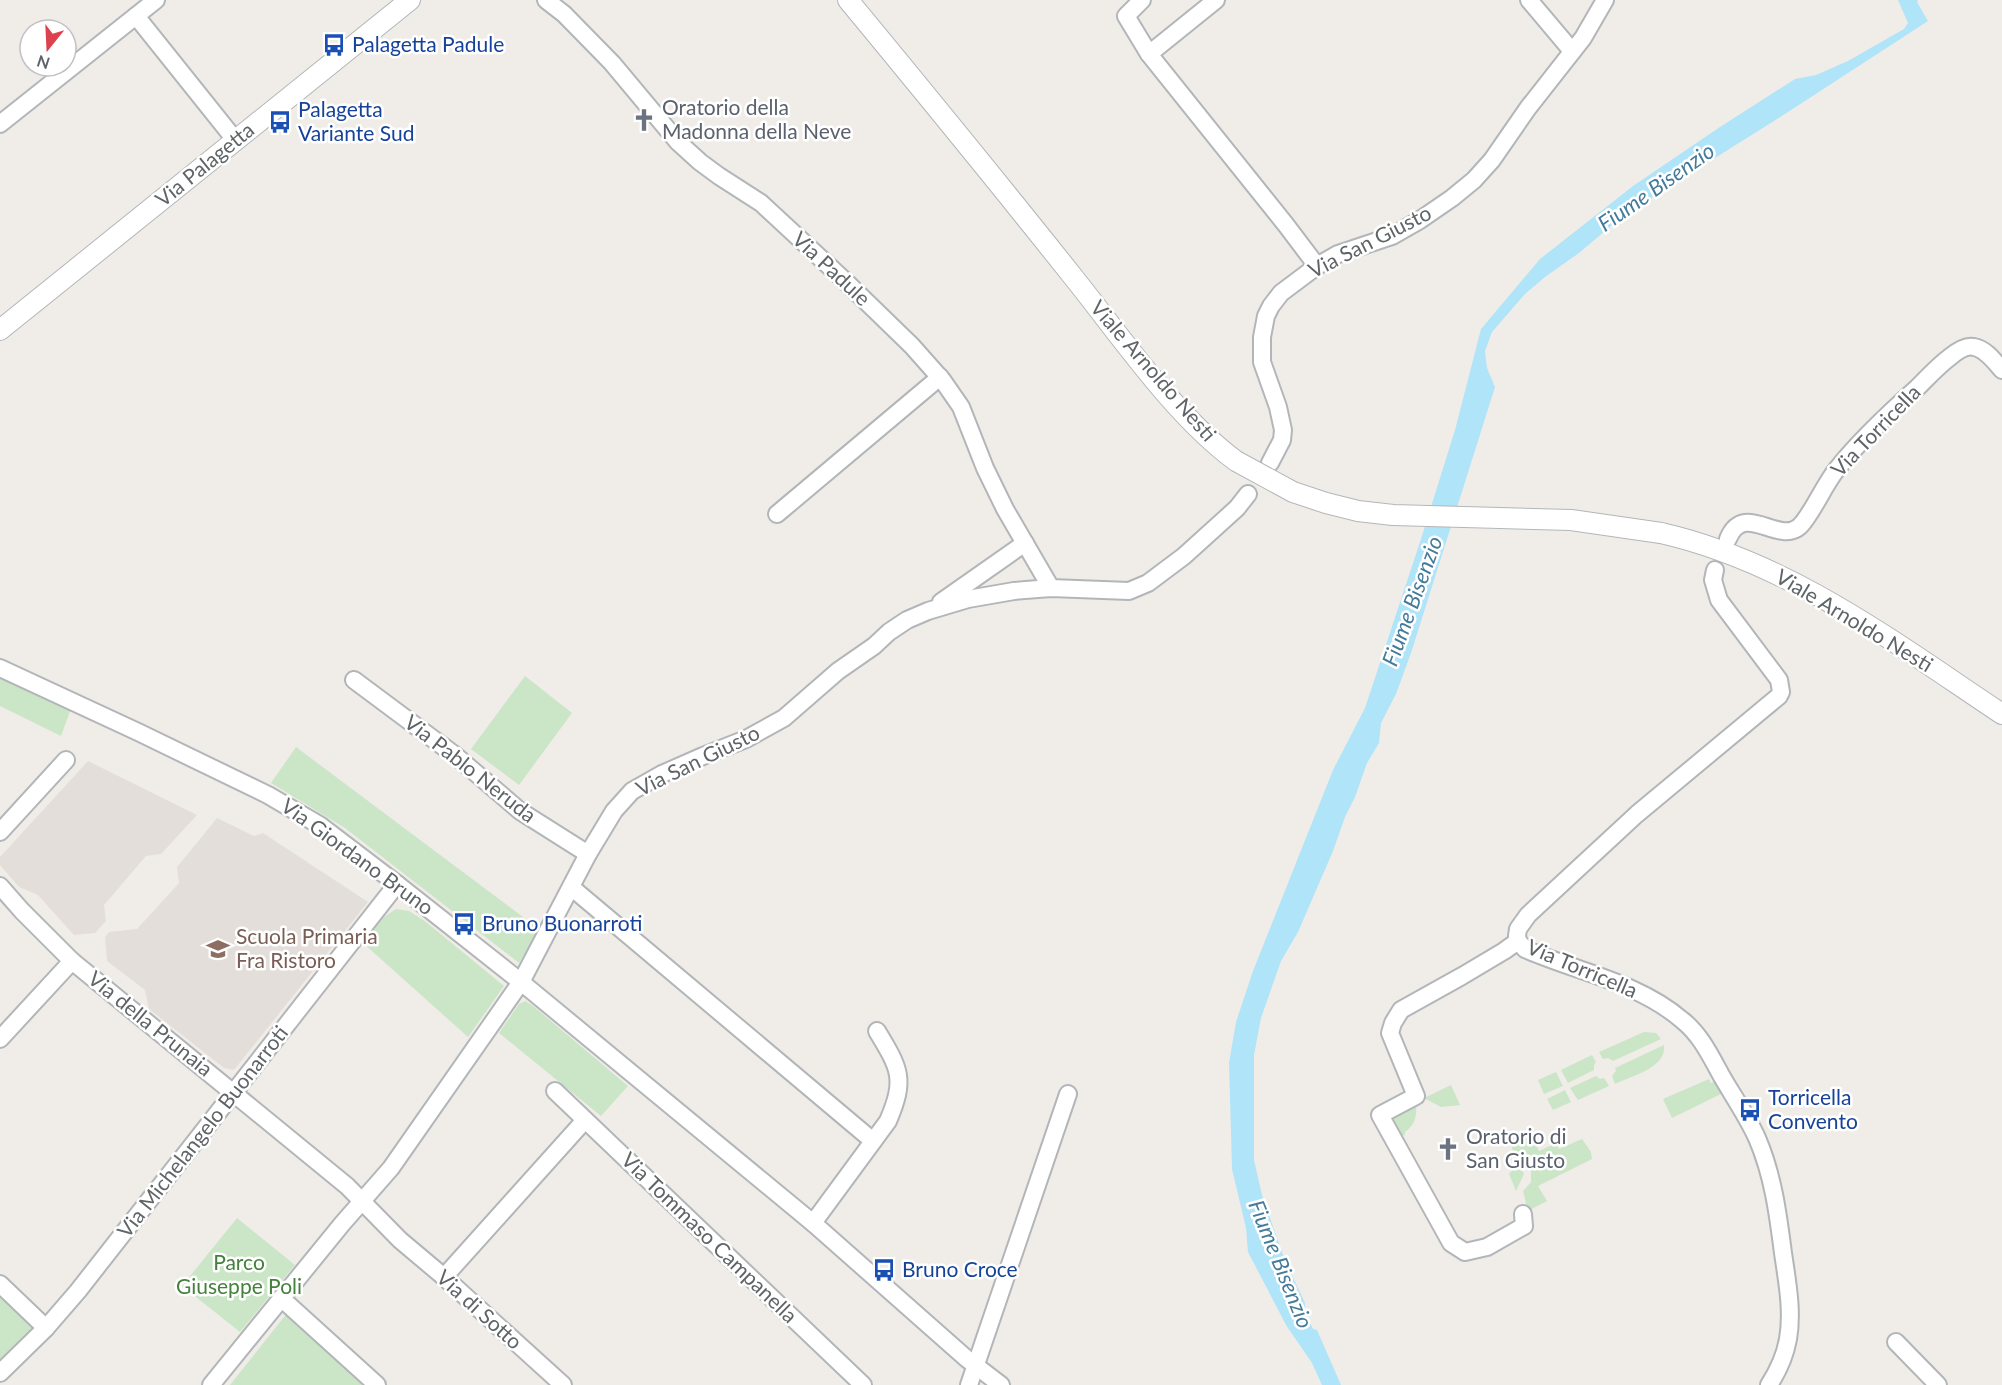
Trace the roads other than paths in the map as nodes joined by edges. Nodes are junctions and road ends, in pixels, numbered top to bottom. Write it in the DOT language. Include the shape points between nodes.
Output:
graph roads {
  1 [pos="156,0"];
  2 [pos="410,0"];
  3 [pos="546,0"];
  4 [pos="848,0"];
  5 [pos="1142,0"];
  6 [pos="1216,0"];
  7 [pos="1529,0"];
  8 [pos="1605,0"];
  9 [pos="136,16"];
  10 [pos="1572,51"];
  11 [pos="1149,54"];
  12 [pos="0,124"];
  13 [pos="236,141"];
  14 [pos="1317,266"];
  15 [pos="0,330"];
  16 [pos="2002,370"];
  17 [pos="940,377"];
  18 [pos="1270,463"];
  19 [pos="1248,494"];
  20 [pos="777,514"];
  21 [pos="1728,539"];
  22 [pos="1025,543"];
  23 [pos="1715,570"];
  24 [pos="1051,588"];
  25 [pos="928,611"];
  26 [pos="0,668"];
  27 [pos="354,680"];
  28 [pos="2002,714"];
  29 [pos="66,760"];
  30 [pos="0,832"];
  31 [pos="588,854"];
  32 [pos="397,884"];
  33 [pos="0,886"];
  34 [pos="571,887"];
  35 [pos="1518,941"];
  36 [pos="72,961"];
  37 [pos="521,982"];
  38 [pos="878,1031"];
  39 [pos="0,1039"];
  40 [pos="555,1091"];
  41 [pos="233,1092"];
  42 [pos="1068,1094"];
  43 [pos="585,1120"];
  44 [pos="873,1141"];
  45 [pos="381,1181"];
  46 [pos="362,1201"];
  47 [pos="1523,1214"];
  48 [pos="813,1223"];
  49 [pos="395,1235"];
  50 [pos="444,1277"];
  51 [pos="0,1284"];
  52 [pos="281,1298"];
  53 [pos="46,1328"];
  54 [pos="1896,1342"];
  55 [pos="975,1365"];
  56 [pos="0,1373"];
  57 [pos="211,1385"];
  58 [pos="377,1385"];
  59 [pos="563,1385"];
  60 [pos="863,1385"];
  61 [pos="969,1385"];
  62 [pos="1001,1385"];
  63 [pos="1769,1385"];
  64 [pos="1938,1385"];
  1 -- 9 [label="street"];
  2 -- 13 [label="street, Via Palagetta"];
  3 -- 17 [label="street, Via Padule" via="612,63 678,142 760,203 843,279"];
  4 -- 28 [label="street, Viale Arnoldo Nesti, bridge" via="1155,380 1202,433 1236,460 1293,492 1358,511 1571,520 1661,533 1736,556 1796,582"];
  5 -- 11 [label="street" via="1126,16"];
  6 -- 11 [label="street"];
  7 -- 10 [label="street"];
  8 -- 10 [label="street, Via San Giusto"];
  9 -- 12 [label="street"];
  9 -- 13 [label="street"];
  10 -- 14 [label="street, Via San Giusto" via="1474,180 1392,236 1338,254"];
  11 -- 14 [label="street"];
  13 -- 15 [label="street, Via Palagetta"];
  14 -- 18 [label="street, Via San Giusto" via="1281,293 1266,316 1263,362 1283,429"];
  16 -- 21 [label="street, Via Torricella" via="1974,347 1959,350 1847,457 1800,526 1782,532 1749,522 1735,528"];
  17 -- 20 [label="street"];
  17 -- 22 [label="street, Via Padule" via="961,407 985,468"];
  19 -- 24 [label="street, Via San Giusto" via="1184,556 1148,583 1129,591"];
  22 -- 24 [label="street, Via Padule"];
  22 -- 25 [label="street, Via San Giusto"];
  23 -- 35 [label="street, Via Torricella" via="1713,580 1719,600 1779,680 1781,692 1586,860 1528,915 1518,929"];
  24 -- 25 [label="street, Via San Giusto" via="968,599"];
  25 -- 31 [label="street, Via San Giusto" via="889,632 784,718 632,791 614,811"];
  26 -- 32 [label="street, Via Giordano Bruno" via="268,795 321,826"];
  27 -- 31 [label="street, Via Pablo Neruda" via="456,756 520,810"];
  29 -- 30 [label="street"];
  31 -- 34 [label="street, Via San Giusto"];
  32 -- 37 [label="street, Via Giordano Bruno"];
  32 -- 41 [label="street, Via Michelangelo Buonarroti"];
  33 -- 36 [label="street, Via della Prunaia"];
  34 -- 37 [label="street, Via San Giusto"];
  34 -- 44 [label="street"];
  35 -- 47 [label="street" via="1401,1010 1390,1033 1416,1096 1380,1115 1451,1243 1465,1252 1487,1247 1524,1226"];
  35 -- 63 [label="street, Via Torricella" via="1526,949 1625,987 1671,1011 1694,1031 1734,1097 1767,1165 1786,1270 1788,1337"];
  36 -- 39 [label="street"];
  36 -- 41 [label="street, Via della Prunaia"];
  37 -- 45 [label="street, Via San Giusto"];
  37 -- 48 [label="street, Via Giordano Bruno"];
  38 -- 44 [label="street" via="896,1061 899,1085 888,1121"];
  40 -- 43 [label="street, Via Tommaso Campanella"];
  41 -- 46 [label="street, Via della Prunaia"];
  41 -- 53 [label="street, Via Michelangelo Buonarroti"];
  42 -- 55 [label="street"];
  43 -- 50 [label="street"];
  43 -- 60 [label="street, Via Tommaso Campanella"];
  44 -- 48 [label="street"];
  45 -- 46 [label="street, Via San Giusto"];
  45 -- 49 [label="street, Via di Sotto" via="382,1210"];
  46 -- 49 [label="street, Via di Sotto"];
  46 -- 52 [label="street, Via San Giusto"];
  48 -- 55 [label="street, Via Giordano Bruno"];
  49 -- 50 [label="street, Via di Sotto"];
  50 -- 59 [label="street, Via di Sotto"];
  51 -- 53 [label="street"];
  52 -- 57 [label="street, Via San Giusto"];
  52 -- 58 [label="street"];
  53 -- 56 [label="street, Via Michelangelo Buonarroti"];
  54 -- 64 [label="street"];
  55 -- 61 [label="street"];
  55 -- 62 [label="street, Via Giordano Bruno"];
}
